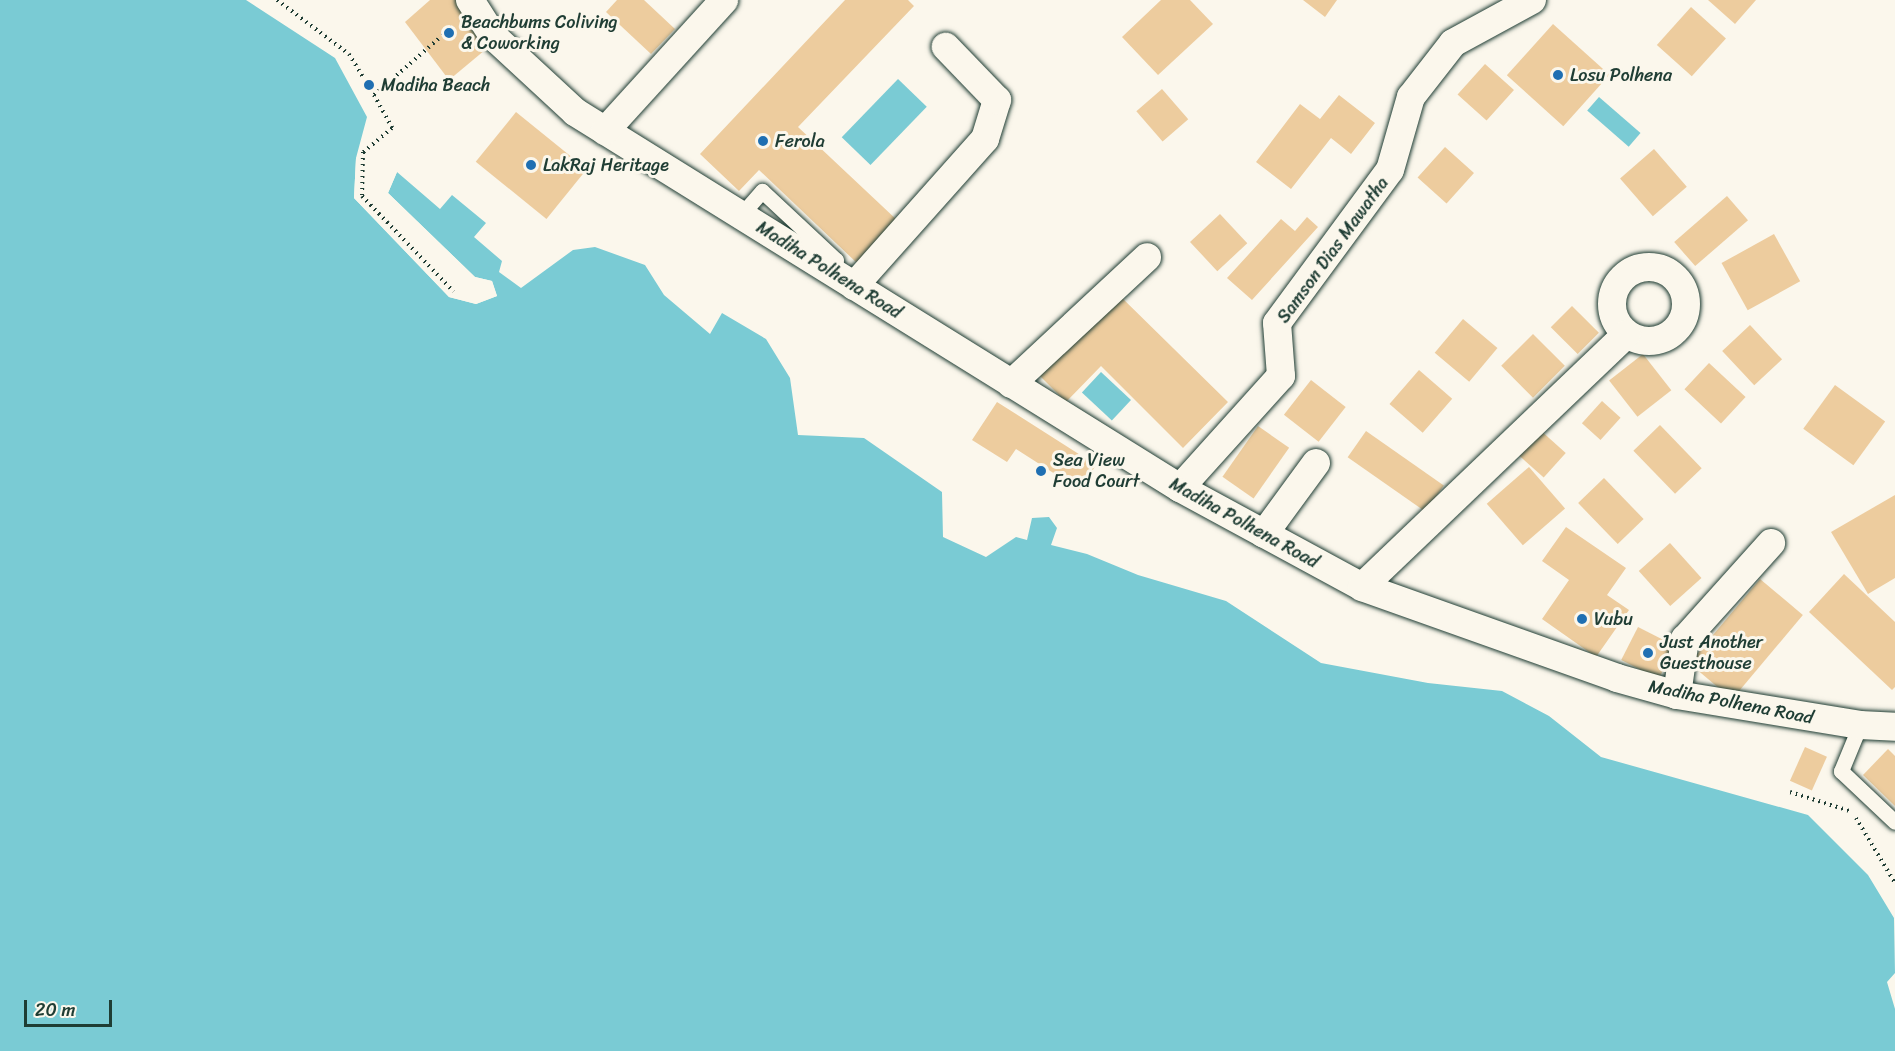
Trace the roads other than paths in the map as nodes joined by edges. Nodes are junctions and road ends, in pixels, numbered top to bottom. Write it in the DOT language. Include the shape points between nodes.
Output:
graph roads {
  1 [pos="724,0"];
  2 [pos="1532,0"];
  3 [pos="472,4"];
  4 [pos="946,47"];
  5 [pos="605,131"];
  6 [pos="1147,257"];
  7 [pos="854,286"];
  8 [pos="1628,334"];
  9 [pos="1011,384"];
  10 [pos="1316,463"];
  11 [pos="1180,489"];
  12 [pos="1264,534"];
  13 [pos="1771,543"];
  14 [pos="1362,587"];
  15 [pos="1677,695"];
  16 [pos="1860,724"];
  17 [pos="1895,727"];
  18 [pos="1895,749"];
  19 [pos="1895,822"];
  1 -- 5 [label="street"];
  2 -- 11 [label="street, Samson Dias Mawatha" via="1453,43 1411,97 1390,170 1277,323 1281,376"];
  3 -- 5 [label="street, Madiha Polhena Road" via="493,36 576,112"];
  4 -- 7 [label="street" via="997,100 986,139"];
  5 -- 7 [label="street, Madiha Polhena Road"];
  6 -- 9 [label="street"];
  7 -- 9 [label="street, Madiha Polhena Road"];
  8 -- 14 [label="street"];
  9 -- 11 [label="street, Madiha Polhena Road"];
  10 -- 12 [label="street"];
  11 -- 12 [label="street, Madiha Polhena Road"];
  12 -- 14 [label="street, Madiha Polhena Road"];
  13 -- 15 [label="street" via="1684,639"];
  14 -- 15 [label="street, Madiha Polhena Road" via="1617,678"];
  15 -- 16 [label="street, Madiha Polhena Road"];
  16 -- 17 [label="street, Madiha Polhena Road"];
  16 -- 18 [label="street"];
  16 -- 19 [label="lane" via="1841,771"];
}
